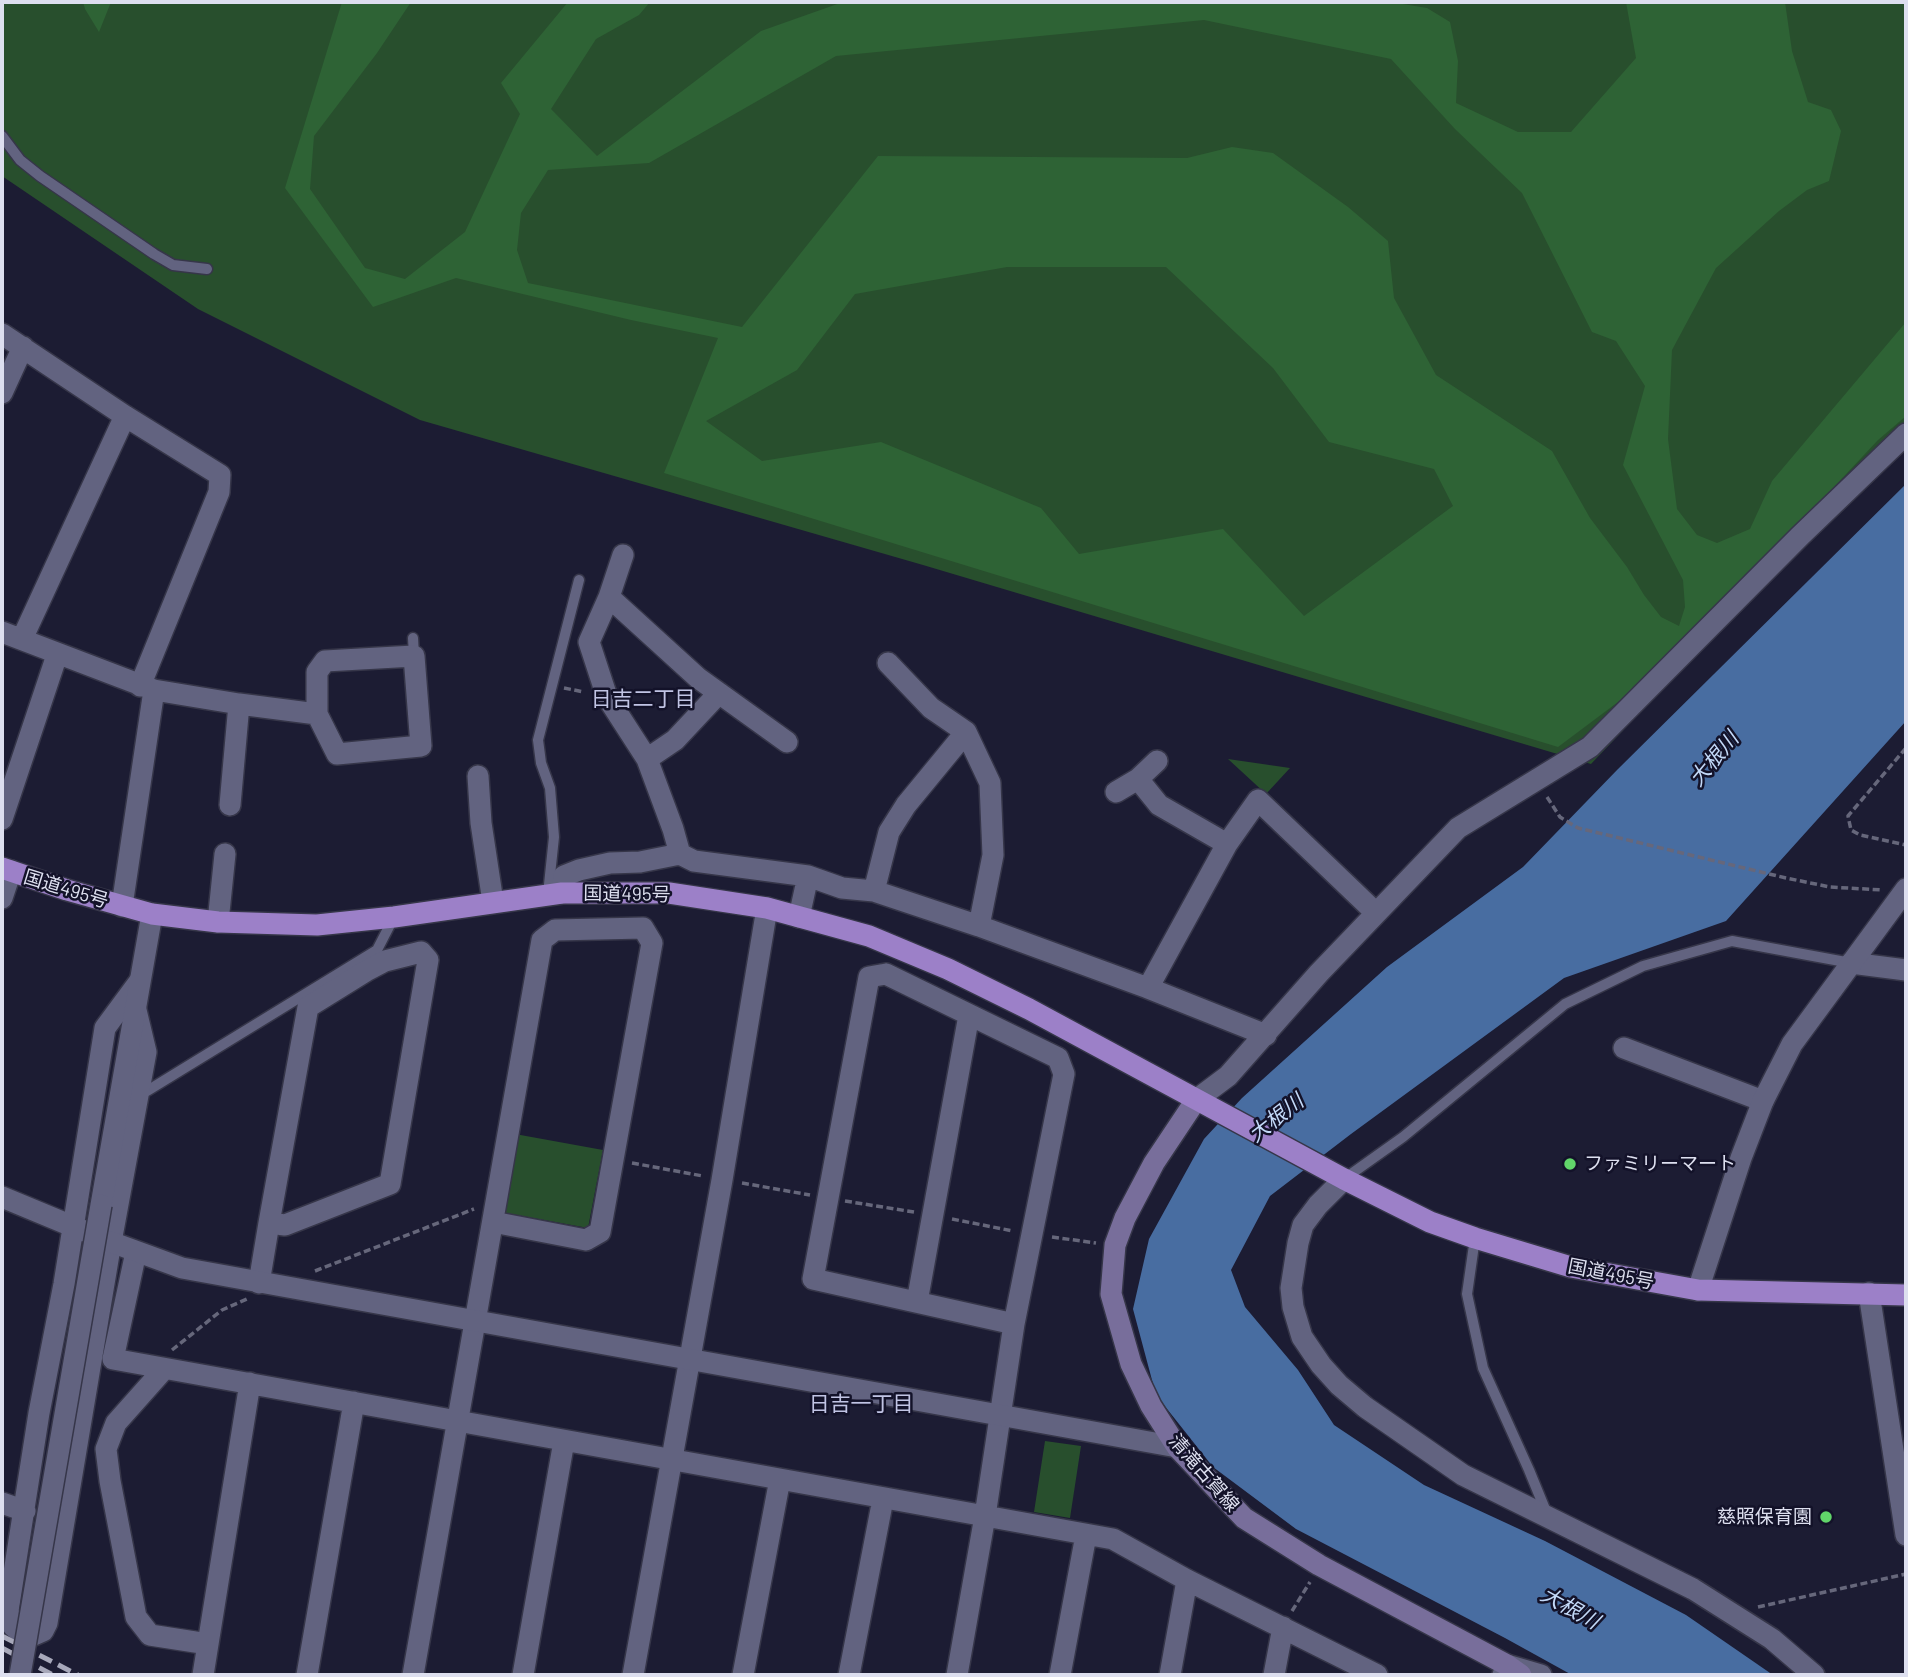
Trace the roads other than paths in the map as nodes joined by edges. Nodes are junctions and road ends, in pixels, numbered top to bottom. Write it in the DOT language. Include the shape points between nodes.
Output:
graph roads {
  1 [pos="2,135"];
  2 [pos="207,270"];
  3 [pos="2,334"];
  4 [pos="23,348"];
  5 [pos="2,393"];
  6 [pos="125,416"];
  7 [pos="1906,434"];
  8 [pos="623,555"];
  9 [pos="579,580"];
  10 [pos="609,597"];
  11 [pos="2,632"];
  12 [pos="22,639"];
  13 [pos="57,655"];
  14 [pos="888,663"];
  15 [pos="147,688"];
  16 [pos="719,693"];
  17 [pos="239,704"];
  18 [pos="317,714"];
  19 [pos="966,732"];
  20 [pos="787,742"];
  21 [pos="648,759"];
  22 [pos="1157,761"];
  23 [pos="478,776"];
  24 [pos="1138,779"];
  25 [pos="1116,792"];
  26 [pos="230,806"];
  27 [pos="2,819"];
  28 [pos="1227,844"];
  29 [pos="225,854"];
  30 [pos="680,854"];
  31 [pos="6,870"];
  32 [pos="808,876"];
  33 [pos="1906,890"];
  34 [pos="874,891"];
  35 [pos="555,893"];
  36 [pos="2,898"];
  37 [pos="494,902"];
  38 [pos="122,906"];
  39 [pos="767,908"];
  40 [pos="1376,913"];
  41 [pos="152,914"];
  42 [pos="394,917"];
  43 [pos="799,917"];
  44 [pos="218,922"];
  45 [pos="979,926"];
  46 [pos="1851,963"];
  47 [pos="1906,970"];
  48 [pos="139,982"];
  49 [pos="1148,988"];
  50 [pos="135,1004"];
  51 [pos="969,1015"];
  52 [pos="1266,1035"];
  53 [pos="1624,1048"];
  54 [pos="138,1092"];
  55 [pos="1196,1100"];
  56 [pos="1763,1101"];
  57 [pos="1339,1176"];
  58 [pos="2,1197"];
  59 [pos="494,1222"];
  60 [pos="269,1223"];
  61 [pos="73,1226"];
  62 [pos="1475,1238"];
  63 [pos="111,1242"];
  64 [pos="136,1252"];
  65 [pos="268,1284"];
  66 [pos="1698,1290"];
  67 [pos="1869,1293"];
  68 [pos="1906,1295"];
  69 [pos="917,1302"];
  70 [pos="473,1322"];
  71 [pos="1014,1324"];
  72 [pos="688,1361"];
  73 [pos="164,1369"];
  74 [pos="250,1383"];
  75 [pos="354,1402"];
  76 [pos="1000,1416"];
  77 [pos="458,1420"];
  78 [pos="564,1441"];
  79 [pos="1177,1447"];
  80 [pos="672,1460"];
  81 [pos="780,1479"];
  82 [pos="883,1499"];
  83 [pos="2,1503"];
  84 [pos="25,1511"];
  85 [pos="985,1517"];
  86 [pos="1549,1520"];
  87 [pos="1086,1535"];
  88 [pos="1906,1535"];
  89 [pos="1187,1580"];
  90 [pos="5,1611"];
  91 [pos="1283,1627"];
  92 [pos="208,1644"];
  93 [pos="1510,1672"];
  94 [pos="20,1675"];
  95 [pos="203,1675"];
  96 [pos="307,1675"];
  97 [pos="413,1675"];
  98 [pos="523,1675"];
  99 [pos="634,1675"];
  100 [pos="743,1675"];
  101 [pos="849,1675"];
  102 [pos="957,1675"];
  103 [pos="1060,1675"];
  104 [pos="1170,1675"];
  105 [pos="1274,1675"];
  106 [pos="1377,1675"];
  107 [pos="1541,1675"];
  108 [pos="1814,1675"];
  1 -- 2 [label="lane" via="20,160 40,176 154,254 173,265"];
  3 -- 4 [label="street"];
  4 -- 5 [label="street"];
  4 -- 6 [label="street"];
  6 -- 12 [label="street"];
  6 -- 15 [label="street" via="220,475 219,492"];
  7 -- 40 [label="street" via="1590,747 1458,828"];
  8 -- 10 [label="street"];
  9 -- 35 [label="lane" via="538,740 550,788"];
  10 -- 16 [label="street"];
  10 -- 21 [label="street" via="589,642 607,697"];
  11 -- 12 [label="street"];
  12 -- 13 [label="street"];
  13 -- 15 [label="street"];
  13 -- 27 [label="street"];
  14 -- 19 [label="street" via="931,708"];
  15 -- 17 [label="street"];
  15 -- 38 [label="street"];
  16 -- 20 [label="street"];
  16 -- 21 [label="street" via="676,740"];
  17 -- 18 [label="street"];
  17 -- 26 [label="street"];
  18 -- 18 [label="street" via="337,754 421,746 413,647 325,661 317,671"];
  19 -- 34 [label="street" via="889,832"];
  19 -- 45 [label="street" via="990,783 993,855"];
  21 -- 30 [label="street"];
  22 -- 24 [label="street"];
  23 -- 37 [label="street"];
  24 -- 25 [label="street"];
  24 -- 28 [label="street" via="1159,805"];
  28 -- 40 [label="street" via="1258,800"];
  28 -- 49 [label="street"];
  29 -- 44 [label="street"];
  30 -- 32 [label="street" via="694,861"];
  30 -- 35 [label="street" via="579,870 564,876"];
  31 -- 36 [label="street"];
  31 -- 38 [label="highway, 国道495号"];
  32 -- 34 [label="street" via="842,888"];
  32 -- 43 [label="street"];
  33 -- 46 [label="street"];
  34 -- 45 [label="street"];
  35 -- 37 [label="highway, 国道495号"];
  35 -- 39 [label="highway, 国道495号" via="669,893"];
  37 -- 42 [label="highway, 国道495号"];
  38 -- 41 [label="highway, 国道495号"];
  39 -- 43 [label="highway, 国道495号"];
  39 -- 72 [label="street"];
  40 -- 52 [label="street"];
  41 -- 44 [label="highway, 国道495号"];
  41 -- 48 [label="street"];
  42 -- 44 [label="highway, 国道495号" via="317,925"];
  42 -- 54 [label="lane" via="377,950 147,1091"];
  43 -- 55 [label="highway, 国道495号" via="870,936 948,969"];
  45 -- 49 [label="street"];
  46 -- 47 [label="street"];
  46 -- 56 [label="street" via="1792,1045"];
  46 -- 57 [label="lane" via="1732,940 1643,966 1565,1004 1413,1129"];
  48 -- 50 [label="street"];
  48 -- 61 [label="street" via="105,1028"];
  49 -- 52 [label="street"];
  50 -- 54 [label="street" via="146,1052"];
  50 -- 94 [label="street, bridge"];
  51 -- 69 [label="street"];
  51 -- 69 [label="street" via="886,974 869,977 813,1279"];
  51 -- 71 [label="street" via="1058,1058 1063,1074"];
  52 -- 55 [label="street" via="1228,1076"];
  53 -- 56 [label="street"];
  54 -- 63 [label="street"];
  55 -- 57 [label="highway, 国道495号"];
  55 -- 79 [label="main road, 清滝古賀線" via="1154,1163 1125,1218 1115,1245 1111,1294 1130,1364"];
  56 -- 66 [label="street"];
  57 -- 62 [label="highway, 国道495号" via="1430,1222"];
  57 -- 86 [label="street" via="1303,1225 1298,1243 1291,1288 1302,1337 1339,1385 1365,1407 1463,1475"];
  58 -- 61 [label="street"];
  59 -- 59 [label="street" via="542,940 555,930 643,928 652,943 600,1232 586,1240"];
  59 -- 70 [label="street"];
  60 -- 60 [label="street" via="307,1007 375,966 421,952 428,960 390,1184 285,1225"];
  60 -- 65 [label="street"];
  61 -- 63 [label="street"];
  61 -- 84 [label="street"];
  62 -- 66 [label="highway, 国道495号" via="1571,1267"];
  62 -- 86 [label="lane" via="1468,1294 1483,1368"];
  63 -- 64 [label="street"];
  63 -- 90 [label="street" via="47,1623 34,1635 20,1632"];
  64 -- 65 [label="street" via="182,1268"];
  64 -- 73 [label="street" via="113,1359"];
  65 -- 70 [label="street"];
  66 -- 67 [label="highway, 国道495号"];
  67 -- 68 [label="highway, 国道495号"];
  67 -- 88 [label="street"];
  69 -- 71 [label="street"];
  70 -- 72 [label="street"];
  70 -- 77 [label="street"];
  71 -- 76 [label="street"];
  72 -- 76 [label="street"];
  72 -- 80 [label="street"];
  73 -- 74 [label="street"];
  73 -- 92 [label="street" via="116,1423 106,1449 110,1481 136,1617 150,1635"];
  74 -- 75 [label="street"];
  74 -- 92 [label="street"];
  75 -- 77 [label="street"];
  75 -- 96 [label="street"];
  76 -- 79 [label="street"];
  76 -- 85 [label="street"];
  77 -- 78 [label="street"];
  77 -- 97 [label="street"];
  78 -- 80 [label="street"];
  78 -- 98 [label="street"];
  79 -- 93 [label="main road, 清滝古賀線" via="1244,1518"];
  80 -- 81 [label="street"];
  80 -- 99 [label="street"];
  81 -- 82 [label="street"];
  81 -- 100 [label="street"];
  82 -- 85 [label="street"];
  82 -- 101 [label="street"];
  83 -- 84 [label="street"];
  84 -- 90 [label="street"];
  85 -- 87 [label="street"];
  85 -- 102 [label="street"];
  86 -- 108 [label="street" via="1693,1590 1772,1639"];
  87 -- 89 [label="street" via="1113,1539"];
  87 -- 103 [label="street"];
  89 -- 91 [label="street"];
  89 -- 104 [label="street"];
  91 -- 105 [label="street"];
  91 -- 106 [label="street"];
  92 -- 95 [label="street"];
  93 -- 107 [label="street"];
}
